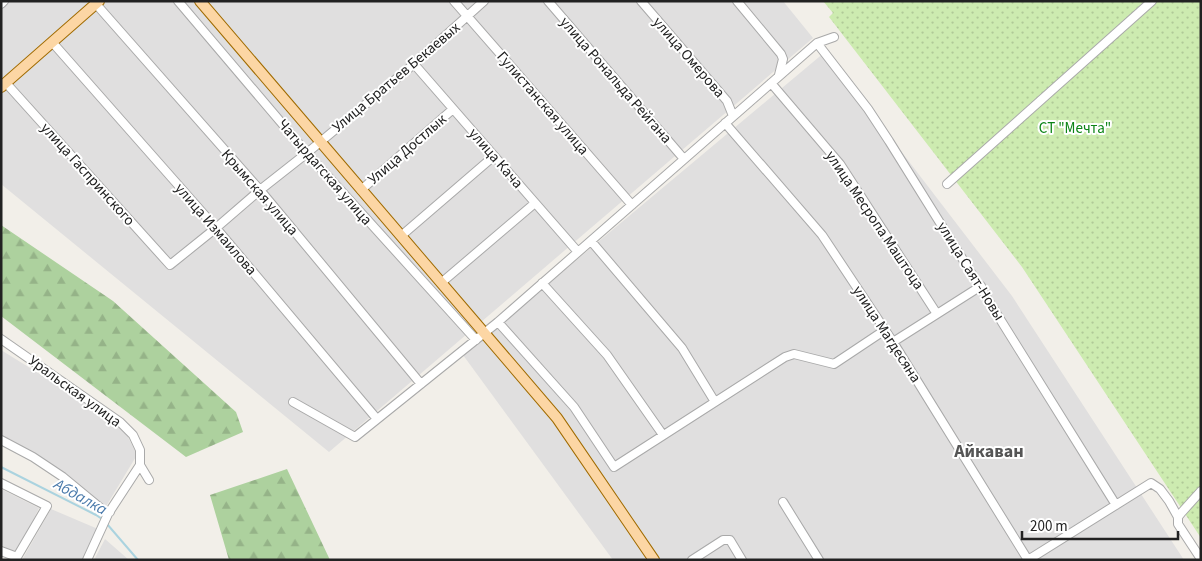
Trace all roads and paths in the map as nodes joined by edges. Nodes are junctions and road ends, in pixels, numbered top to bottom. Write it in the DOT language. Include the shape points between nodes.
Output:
graph roads {
  1 [pos="4,1"];
  2 [pos="178,1"];
  3 [pos="200,1"];
  4 [pos="454,1"];
  5 [pos="484,1"];
  6 [pos="548,1"];
  7 [pos="641,1"];
  8 [pos="737,1"];
  9 [pos="1152,1"];
  10 [pos="98,2"];
  11 [pos="1,4"];
  12 [pos="467,16"];
  13 [pos="834,37"];
  14 [pos="52,42"];
  15 [pos="817,43"];
  16 [pos="414,64"];
  17 [pos="779,76"];
  18 [pos="771,83"];
  19 [pos="4,85"];
  20 [pos="453,109"];
  21 [pos="733,116"];
  22 [pos="725,123"];
  23 [pos="320,142"];
  24 [pos="307,152"];
  25 [pos="494,156"];
  26 [pos="684,159"];
  27 [pos="947,184"];
  28 [pos="260,190"];
  29 [pos="361,190"];
  30 [pos="535,203"];
  31 [pos="632,205"];
  32 [pos="216,228"];
  33 [pos="401,236"];
  34 [pos="591,241"];
  35 [pos="578,252"];
  36 [pos="170,265"];
  37 [pos="441,283"];
  38 [pos="542,284"];
  39 [pos="981,286"];
  40 [pos="937,314"];
  41 [pos="498,322"];
  42 [pos="885,330"];
  43 [pos="484,333"];
  44 [pos="1,339"];
  45 [pos="476,340"];
  46 [pos="893,342"];
  47 [pos="421,384"];
  48 [pos="292,402"];
  49 [pos="714,402"];
  50 [pos="377,419"];
  51 [pos="663,435"];
  52 [pos="1,440"];
  53 [pos="140,465"];
  54 [pos="149,480"];
  55 [pos="1,483"];
  56 [pos="1201,491"];
  57 [pos="783,502"];
  58 [pos="1116,505"];
  59 [pos="109,513"];
  60 [pos="1178,517"];
  61 [pos="1,551"];
  62 [pos="1201,559"];
  63 [pos="87,560"];
  64 [pos="654,560"];
  65 [pos="692,560"];
  66 [pos="742,560"];
  67 [pos="820,560"];
  68 [pos="1028,560"];
  1 -- 11 [label="street"];
  2 -- 24 [label="street, Чатырдагская улица"];
  3 -- 23 [label="main road"];
  4 -- 12 [label="street, Гулистанская улица"];
  5 -- 12 [label="street, Улица Братьев Бекаевых"];
  6 -- 26 [label="street, улица Рональда Рейгана"];
  7 -- 21 [label="street, улица Омерова" via="727,101"];
  8 -- 17 [label="street" via="781,54"];
  9 -- 27 [label="street"];
  10 -- 14 [label="main road"];
  10 -- 28 [label="street, Крымская улица"];
  12 -- 16 [label="street, Улица Братьев Бекаевых"];
  12 -- 31 [label="street, Гулистанская улица"];
  13 -- 15 [label="street"];
  14 -- 19 [label="main road"];
  14 -- 32 [label="street, улица Измаилова"];
  15 -- 17 [label="street"];
  15 -- 39 [label="street, улица Саят-Новы" via="868,109"];
  16 -- 20 [label="street, улица Кача"];
  16 -- 23 [label="street, Улица Братьев Бекаевых"];
  17 -- 18 [label="street"];
  18 -- 21 [label="street"];
  18 -- 40 [label="street, улица Месропа Маштоца" via="840,164"];
  19 -- 36 [label="street, улица Гаспринского"];
  20 -- 25 [label="street, улица Кача"];
  20 -- 29 [label="street, Улица Достлык"];
  21 -- 22 [label="street"];
  22 -- 26 [label="street"];
  22 -- 42 [label="street, улица Магдесяна" via="822,235"];
  23 -- 24 [label="street, Улица Братьев Бекаевых"];
  23 -- 29 [label="main road"];
  24 -- 28 [label="street, Улица Братьев Бекаевых"];
  24 -- 45 [label="street, Чатырдагская улица"];
  25 -- 30 [label="street, улица Кача"];
  25 -- 33 [label="street"];
  26 -- 31 [label="street"];
  28 -- 32 [label="street, Улица Братьев Бекаевых"];
  28 -- 47 [label="street, Крымская улица"];
  29 -- 33 [label="main road"];
  30 -- 35 [label="street, улица Кача"];
  30 -- 37 [label="street"];
  31 -- 34 [label="street"];
  32 -- 36 [label="street, Улица Братьев Бекаевых"];
  32 -- 50 [label="street, улица Измаилова"];
  33 -- 37 [label="main road"];
  34 -- 35 [label="street"];
  34 -- 49 [label="street" via="682,348"];
  35 -- 38 [label="street"];
  37 -- 43 [label="main road"];
  38 -- 41 [label="street"];
  38 -- 51 [label="street" via="607,355"];
  39 -- 40 [label="street"];
  39 -- 58 [label="street, улица Саят-Новы"];
  40 -- 46 [label="street"];
  41 -- 43 [label="street"];
  41 -- 51 [label="street" via="574,407 614,467"];
  42 -- 46 [label="street, улица Магдесяна"];
  42 -- 49 [label="street" via="834,364 794,354 785,357"];
  43 -- 45 [label="street"];
  43 -- 64 [label="main road" via="556,418"];
  44 -- 53 [label="street, Уральская улица" via="120,422 133,435 140,450"];
  45 -- 47 [label="street"];
  46 -- 68 [label="street, улица Магдесяна"];
  47 -- 50 [label="street"];
  48 -- 50 [label="street" via="355,437"];
  49 -- 51 [label="street"];
  52 -- 59 [label="street" via="41,462"];
  53 -- 54 [label="street"];
  53 -- 59 [label="street"];
  55 -- 61 [label="street" via="47,506 17,557"];
  56 -- 60 [label="street"];
  57 -- 67 [label="street"];
  58 -- 60 [label="street" via="1151,483 1160,489"];
  58 -- 68 [label="street"];
  59 -- 63 [label="street"];
  60 -- 62 [label="street" via="1178,524"];
  65 -- 66 [label="street" via="722,540 730,540"];
}
